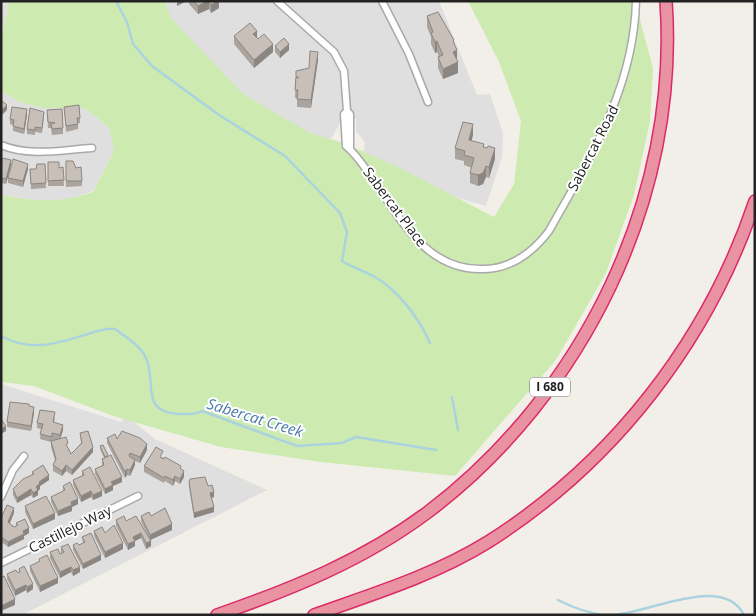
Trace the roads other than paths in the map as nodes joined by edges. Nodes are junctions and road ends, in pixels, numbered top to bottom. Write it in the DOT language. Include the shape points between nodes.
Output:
graph roads {
  1 [pos="277,1"];
  2 [pos="382,1"];
  3 [pos="636,1"];
  4 [pos="666,1"];
  5 [pos="428,102"];
  6 [pos="1,145"];
  7 [pos="92,148"];
  8 [pos="755,201"];
  9 [pos="549,231"];
  10 [pos="24,456"];
  11 [pos="138,496"];
  12 [pos="1,497"];
  13 [pos="1,563"];
  14 [pos="217,615"];
  15 [pos="314,615"];
  1 -- 9 [label="street, Sabercat Place" via="334,52 344,71 347,111 350,114 348,148 425,248 458,267 494,268 526,255"];
  2 -- 5 [label="street" via="409,54"];
  3 -- 9 [label="street, Sabercat Road" via="633,42 618,98 594,150"];
  4 -- 14 [label="highway, I 680" via="667,47 659,130 641,207 598,313 558,377 501,446 428,512 347,563 303,584"];
  6 -- 7 [label="street" via="32,152"];
  8 -- 15 [label="highway" via="716,291 677,361 645,404 573,478 487,543 430,572"];
  10 -- 12 [label="street" via="13,470"];
  11 -- 13 [label="street, Castillejo Way"];
}
